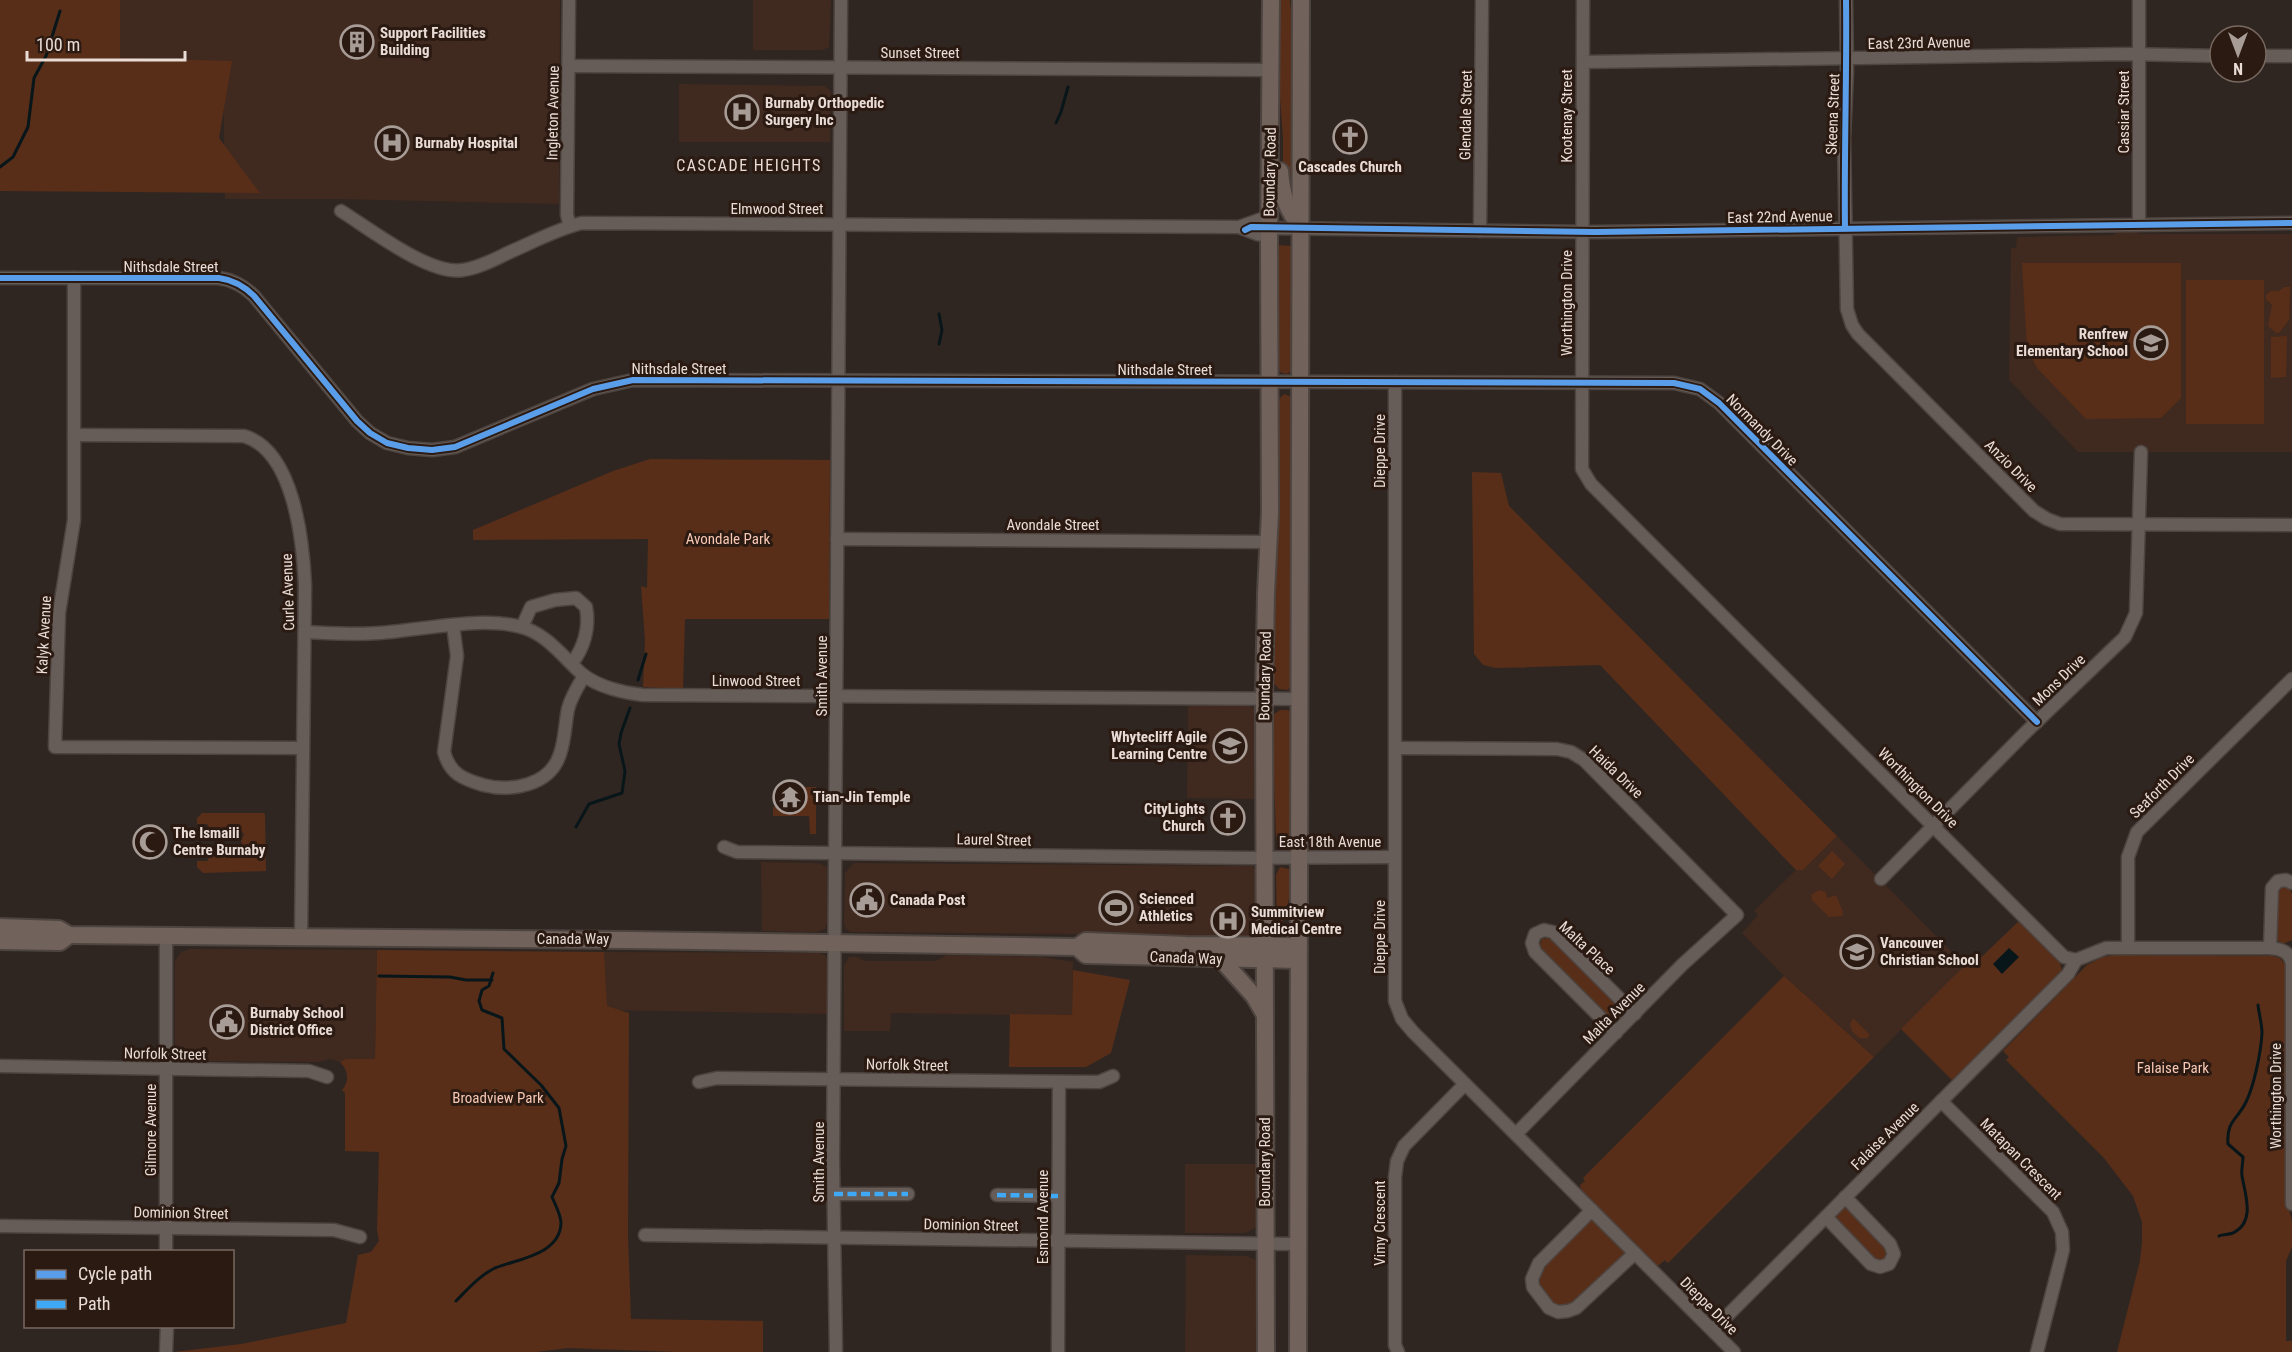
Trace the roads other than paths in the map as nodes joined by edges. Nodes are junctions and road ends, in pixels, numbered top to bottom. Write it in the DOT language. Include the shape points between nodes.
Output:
graph roads {
  1 [pos="569,0"];
  2 [pos="841,0"];
  3 [pos="1271,0"];
  4 [pos="1301,0"];
  5 [pos="1482,0"];
  6 [pos="1583,0"];
  7 [pos="1846,0"];
  8 [pos="2139,0"];
  9 [pos="2139,55"];
  10 [pos="2208,56"];
  11 [pos="2268,56"];
  12 [pos="2292,56"];
  13 [pos="1846,60"];
  14 [pos="1582,62"];
  15 [pos="569,66"];
  16 [pos="841,68"];
  17 [pos="1271,70"];
  18 [pos="1271,106"];
  19 [pos="341,211"];
  20 [pos="2139,223"];
  21 [pos="2292,223"];
  22 [pos="840,224"];
  23 [pos="570,226"];
  24 [pos="1239,227"];
  25 [pos="1269,227"];
  26 [pos="1300,228"];
  27 [pos="1845,228"];
  28 [pos="1480,231"];
  29 [pos="1582,232"];
  30 [pos="0,278"];
  31 [pos="74,278"];
  32 [pos="839,381"];
  33 [pos="1271,382"];
  34 [pos="1300,382"];
  35 [pos="1395,382"];
  36 [pos="1581,383"];
  37 [pos="74,435"];
  38 [pos="2142,452"];
  39 [pos="2138,524"];
  40 [pos="2292,525"];
  41 [pos="837,539"];
  42 [pos="1268,542"];
  43 [pos="453,625"];
  44 [pos="522,627"];
  45 [pos="305,632"];
  46 [pos="572,663"];
  47 [pos="584,676"];
  48 [pos="2292,679"];
  49 [pos="836,697"];
  50 [pos="1264,699"];
  51 [pos="1300,699"];
  52 [pos="2037,722"];
  53 [pos="302,748"];
  54 [pos="1396,748"];
  55 [pos="1933,825"];
  56 [pos="724,848"];
  57 [pos="836,853"];
  58 [pos="1299,856"];
  59 [pos="1265,857"];
  60 [pos="1394,857"];
  61 [pos="1881,879"];
  62 [pos="2292,883"];
  63 [pos="1737,915"];
  64 [pos="0,927"];
  65 [pos="69,935"];
  66 [pos="166,937"];
  67 [pos="301,938"];
  68 [pos="0,941"];
  69 [pos="835,943"];
  70 [pos="1077,947"];
  71 [pos="2128,948"];
  72 [pos="2270,948"];
  73 [pos="1265,952"];
  74 [pos="1298,953"];
  75 [pos="2291,956"];
  76 [pos="1221,959"];
  77 [pos="2076,960"];
  78 [pos="1635,1014"];
  79 [pos="1265,1016"];
  80 [pos="1616,1033"];
  81 [pos="0,1066"];
  82 [pos="166,1069"];
  83 [pos="1113,1076"];
  84 [pos="327,1077"];
  85 [pos="834,1079"];
  86 [pos="699,1082"];
  87 [pos="1059,1082"];
  88 [pos="1465,1084"];
  89 [pos="1941,1101"];
  90 [pos="1516,1134"];
  91 [pos="834,1194"];
  92 [pos="908,1194"];
  93 [pos="997,1195"];
  94 [pos="1058,1196"];
  95 [pos="1845,1197"];
  96 [pos="2292,1204"];
  97 [pos="1592,1210"];
  98 [pos="1826,1217"];
  99 [pos="0,1226"];
  100 [pos="166,1229"];
  101 [pos="645,1235"];
  102 [pos="360,1237"];
  103 [pos="834,1238"];
  104 [pos="1058,1241"];
  105 [pos="1265,1244"];
  106 [pos="1297,1244"];
  107 [pos="166,1250"];
  108 [pos="1635,1253"];
  109 [pos="166,1328"];
  110 [pos="1713,1330"];
  111 [pos="166,1352"];
  112 [pos="836,1352"];
  113 [pos="1058,1352"];
  114 [pos="1266,1352"];
  115 [pos="1298,1352"];
  116 [pos="1398,1352"];
  117 [pos="1734,1352"];
  118 [pos="2037,1352"];
  1 -- 15 [label="street, Ingleton Avenue"];
  2 -- 16 [label="street, Smith Avenue"];
  3 -- 17 [label="main road, Boundary Road"];
  4 -- 26 [label="main road, Boundary Road"];
  5 -- 28 [label="street, Glendale Street"];
  6 -- 14 [label="street, Kootenay Street"];
  7 -- 13 [label="street, Skeena Street"];
  8 -- 9 [label="street, Cassiar Street"];
  9 -- 10 [label="street, East 23rd Avenue"];
  9 -- 13 [label="street, East 23rd Avenue"];
  9 -- 20 [label="street, Cassiar Street"];
  11 -- 12 [label="street"];
  13 -- 14 [label="street, East 23rd Avenue"];
  13 -- 27 [label="street, Skeena Street"];
  14 -- 29 [label="street, Kootenay Street"];
  15 -- 16 [label="street, Sunset Street"];
  15 -- 23 [label="street, Ingleton Avenue"];
  16 -- 17 [label="street, Sunset Street"];
  16 -- 22 [label="street, Smith Avenue"];
  17 -- 18 [label="main road, Boundary Road"];
  18 -- 25 [label="main road, Boundary Road"];
  18 -- 26 [label="main road" via="1280,131 1281,193"];
  19 -- 23 [label="street, Elmwood Street" via="429,266 446,271 478,266"];
  20 -- 21 [label="street, East 22nd Avenue"];
  20 -- 27 [label="street, East 22nd Avenue"];
  22 -- 23 [label="street, Elmwood Street"];
  22 -- 24 [label="street, Elmwood Street"];
  22 -- 32 [label="street, Smith Avenue"];
  24 -- 25 [label="street, Elmwood Street"];
  24 -- 25 [label="street, Elmwood Street" via="1257,234"];
  25 -- 26 [label="street, East 22nd Avenue"];
  25 -- 33 [label="main road, Boundary Road"];
  26 -- 28 [label="street, East 22nd Avenue"];
  26 -- 34 [label="main road, Boundary Road"];
  27 -- 29 [label="street, East 22nd Avenue"];
  27 -- 39 [label="street, Anzio Drive" via="1847,309 1858,334 2034,511 2060,524"];
  28 -- 29 [label="street, East 22nd Avenue"];
  29 -- 36 [label="street, Worthington Drive"];
  30 -- 31 [label="street, Nithsdale Street"];
  31 -- 32 [label="street, Nithsdale Street" via="219,278 237,283 254,296 363,428 378,439 408,448 455,447 594,389 624,381"];
  31 -- 37 [label="street, Kalyk Avenue"];
  32 -- 33 [label="street, Nithsdale Street"];
  32 -- 41 [label="street, Smith Avenue"];
  33 -- 34 [label="street, Nithsdale Street"];
  33 -- 42 [label="main road, Boundary Road"];
  34 -- 35 [label="street, Normandy Drive"];
  34 -- 51 [label="main road, Boundary Road"];
  35 -- 36 [label="street, Normandy Drive"];
  35 -- 54 [label="street, Dieppe Drive"];
  36 -- 52 [label="street, Normandy Drive" via="1674,383 1700,389 1719,403"];
  36 -- 55 [label="street, Worthington Drive" via="1582,469 1591,484"];
  37 -- 45 [label="street, Curle Avenue" via="239,436 259,444 284,474 291,491 304,562"];
  37 -- 53 [label="street, Kalyk Avenue" via="74,520 59,613 55,747"];
  38 -- 39 [label="street, Mons Drive"];
  39 -- 40 [label="street, Anzio Drive"];
  39 -- 52 [label="street, Mons Drive" via="2136,613 2125,638"];
  41 -- 42 [label="street, Avondale Street"];
  41 -- 49 [label="street, Smith Avenue"];
  42 -- 50 [label="main road, Boundary Road"];
  43 -- 44 [label="street, Linwood Street"];
  43 -- 45 [label="street, Linwood Street" via="379,633"];
  43 -- 47 [label="street" via="457,656 444,752 453,772 463,780 513,788 545,776 560,755 569,707"];
  44 -- 46 [label="street, Linwood Street"];
  44 -- 46 [label="street" via="531,607 576,598 586,607 587,626 582,650"];
  45 -- 53 [label="street, Curle Avenue"];
  46 -- 47 [label="street, Linwood Street"];
  47 -- 49 [label="street, Linwood Street" via="625,693 643,695"];
  48 -- 71 [label="street, Seaforth Drive" via="2137,832 2128,857"];
  49 -- 50 [label="street, Linwood Street"];
  49 -- 57 [label="street, Smith Avenue"];
  50 -- 51 [label="street, Linwood Street"];
  50 -- 59 [label="main road, Boundary Road"];
  51 -- 58 [label="main road, Boundary Road"];
  52 -- 55 [label="street, Mons Drive"];
  53 -- 67 [label="street, Curle Avenue"];
  54 -- 60 [label="street, Dieppe Drive"];
  54 -- 63 [label="street, Haida Drive" via="1571,752 1584,760"];
  55 -- 61 [label="street, Mons Drive"];
  55 -- 77 [label="street, Worthington Drive" via="2064,957"];
  56 -- 57 [label="street, Laurel Street" via="737,852"];
  57 -- 59 [label="street, Laurel Street"];
  57 -- 69 [label="street, Smith Avenue"];
  58 -- 59 [label="street, East 18th Avenue"];
  58 -- 60 [label="street, East 18th Avenue"];
  58 -- 74 [label="main road, Boundary Road"];
  59 -- 73 [label="main road, Boundary Road"];
  60 -- 88 [label="street, Dieppe Drive" via="1395,1001 1402,1019"];
  62 -- 72 [label="street" via="2278,881 2272,888"];
  63 -- 78 [label="street, Malta Avenue"];
  64 -- 65 [label="main road, Canada Way" via="59,929"];
  65 -- 66 [label="main road, Canada Way"];
  65 -- 68 [label="main road, Canada Way" via="60,942"];
  66 -- 67 [label="main road, Canada Way"];
  66 -- 82 [label="street, Gilmore Avenue"];
  67 -- 69 [label="main road, Canada Way"];
  69 -- 70 [label="main road, Canada Way"];
  69 -- 85 [label="street, Smith Avenue"];
  70 -- 73 [label="main road, Canada Way" via="1086,940"];
  70 -- 76 [label="main road, Canada Way" via="1086,955"];
  71 -- 72 [label="street, Worthington Drive"];
  71 -- 77 [label="street, Worthington Drive" via="2106,948"];
  72 -- 75 [label="street, Worthington Drive"];
  73 -- 74 [label="main road, Canada Way"];
  73 -- 76 [label="main road, Canada Way"];
  73 -- 79 [label="main road, Boundary Road"];
  74 -- 106 [label="main road, Boundary Road"];
  75 -- 96 [label="street, Worthington Drive"];
  76 -- 79 [label="main road" via="1254,996"];
  77 -- 89 [label="street, Falaise Avenue" via="2068,974"];
  78 -- 80 [label="street, Malta Avenue"];
  78 -- 80 [label="street, Malta Place" via="1553,932 1535,934 1535,952"];
  79 -- 105 [label="main road, Boundary Road"];
  80 -- 90 [label="street, Malta Avenue"];
  81 -- 82 [label="street, Norfolk Street"];
  82 -- 84 [label="street, Norfolk Street" via="309,1071"];
  82 -- 100 [label="street, Gilmore Avenue"];
  83 -- 87 [label="street, Norfolk Street" via="1099,1082"];
  85 -- 86 [label="street, Norfolk Street" via="717,1078"];
  85 -- 87 [label="street, Norfolk Street"];
  85 -- 91 [label="street, Smith Avenue"];
  87 -- 94 [label="street, Esmond Avenue"];
  88 -- 90 [label="street, Dieppe Drive"];
  88 -- 116 [label="street, Vimy Crescent" via="1404,1146 1397,1161"];
  89 -- 95 [label="street, Falaise Avenue"];
  89 -- 118 [label="street, Matapan Crescent" via="2053,1212 2062,1232 2063,1250"];
  90 -- 97 [label="street, Dieppe Drive"];
  91 -- 92 [label="street"];
  91 -- 103 [label="street, Smith Avenue"];
  93 -- 94 [label="street"];
  94 -- 104 [label="street, Esmond Avenue"];
  95 -- 98 [label="street, Falaise Avenue"];
  95 -- 98 [label="street" via="1890,1244 1894,1254 1889,1264 1871,1264"];
  97 -- 108 [label="street, Dieppe Drive"];
  97 -- 108 [label="street" via="1534,1270 1533,1287 1549,1308 1558,1312 1576,1308"];
  98 -- 110 [label="street, Falaise Avenue"];
  99 -- 100 [label="street, Dominion Street"];
  100 -- 102 [label="street, Dominion Street" via="334,1230"];
  100 -- 107 [label="street, Gilmore Avenue"];
  101 -- 103 [label="street, Dominion Street"];
  103 -- 104 [label="street, Dominion Street"];
  103 -- 112 [label="street, Smith Avenue"];
  104 -- 105 [label="street, Dominion Street"];
  104 -- 113 [label="street, Esmond Avenue"];
  105 -- 106 [label="street, Dominion Street"];
  105 -- 114 [label="main road, Boundary Road"];
  106 -- 115 [label="main road, Boundary Road"];
  108 -- 110 [label="street, Dieppe Drive"];
  109 -- 111 [label="street"];
  110 -- 117 [label="street, Dieppe Drive"];
}
